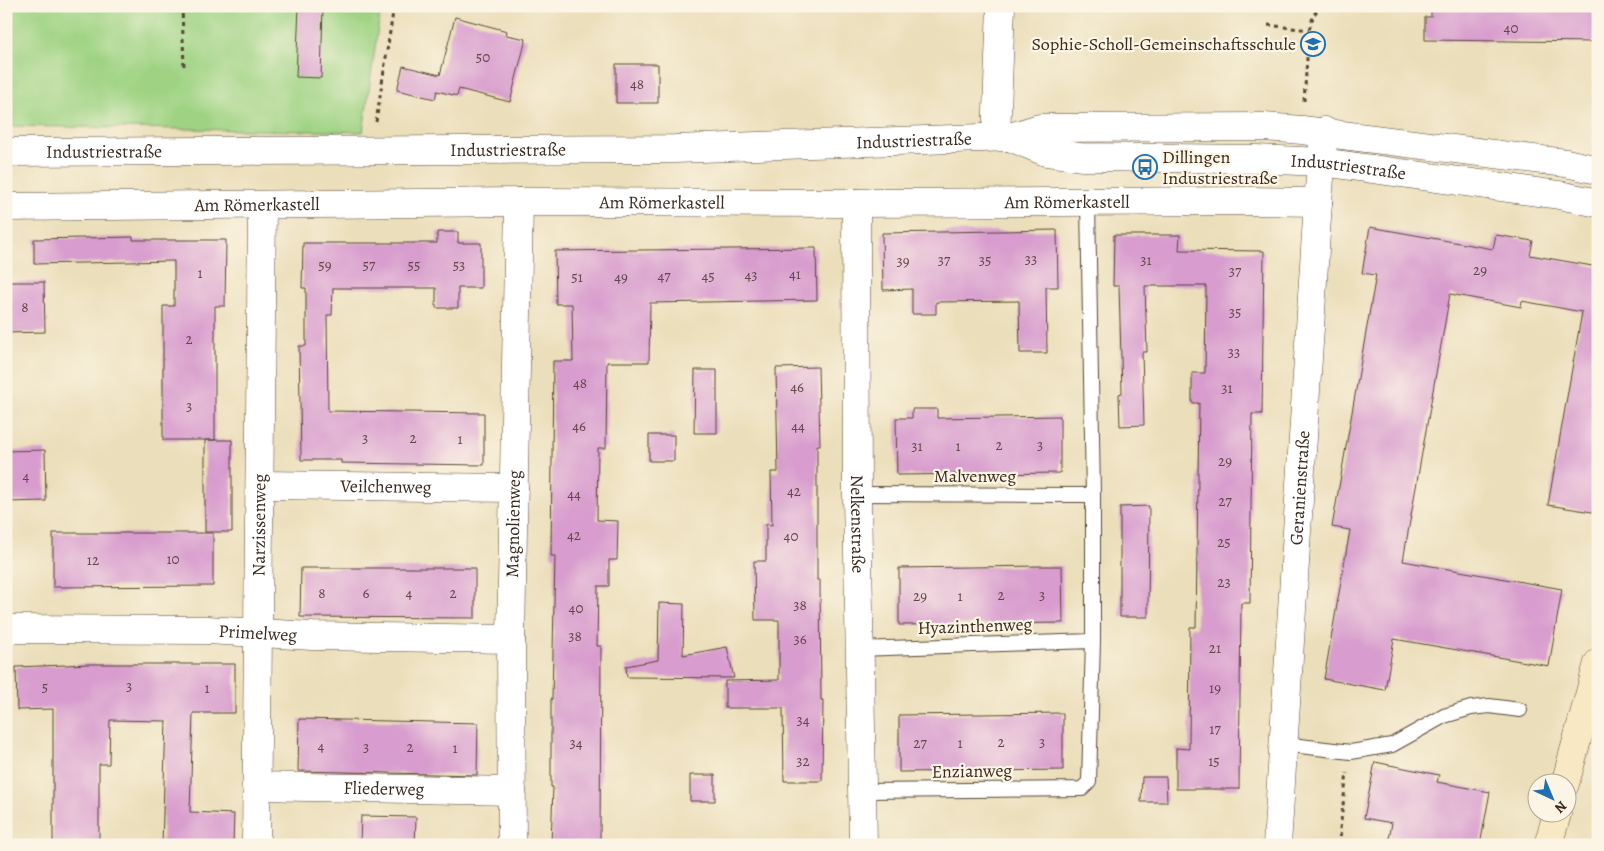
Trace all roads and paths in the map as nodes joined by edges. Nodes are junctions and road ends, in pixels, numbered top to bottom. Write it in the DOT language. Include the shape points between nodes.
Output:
graph roads {
  1 [pos="182,6"];
  2 [pos="394,6"];
  3 [pos="1001,6"];
  4 [pos="1322,6"];
  5 [pos="1268,25"];
  6 [pos="1309,30"];
  7 [pos="184,68"];
  8 [pos="1313,130"];
  9 [pos="1003,137"];
  10 [pos="372,151"];
  11 [pos="6,152"];
  12 [pos="1322,162"];
  13 [pos="1598,170"];
  14 [pos="518,202"];
  15 [pos="1088,202"];
  16 [pos="1318,202"];
  17 [pos="856,203"];
  18 [pos="1598,203"];
  19 [pos="262,205"];
  20 [pos="6,207"];
  21 [pos="260,485"];
  22 [pos="514,488"];
  23 [pos="857,494"];
  24 [pos="1093,495"];
  25 [pos="6,511"];
  26 [pos="13,511"];
  27 [pos="6,629"];
  28 [pos="257,634"];
  29 [pos="511,639"];
  30 [pos="1092,641"];
  31 [pos="859,648"];
  32 [pos="1598,663"];
  33 [pos="1520,710"];
  34 [pos="1283,744"];
  35 [pos="1351,752"];
  36 [pos="1568,774"];
  37 [pos="256,786"];
  38 [pos="862,791"];
  39 [pos="512,792"];
  40 [pos="1553,824"];
  41 [pos="256,845"];
  42 [pos="512,845"];
  43 [pos="863,845"];
  44 [pos="1277,845"];
  45 [pos="1341,845"];
  46 [pos="1548,845"];
  1 -- 7 [label="path"];
  2 -- 10 [label="path"];
  3 -- 9 [label="street"];
  4 -- 6 [label="path" via="1314,14"];
  5 -- 6 [label="path"];
  6 -- 8 [label="path"];
  8 -- 9 [label="street, Industriestraße" via="1264,127 1040,128"];
  8 -- 12 [label="street, Geranienstraße"];
  8 -- 13 [label="street, Industriestraße"];
  9 -- 10 [label="street, Industriestraße" via="675,149"];
  9 -- 12 [label="street, Industriestraße" via="1046,152 1081,157"];
  10 -- 11 [label="street, Industriestraße"];
  12 -- 16 [label="street, Geranienstraße"];
  12 -- 18 [label="street, Industriestraße"];
  14 -- 17 [label="street, Am Römerkastell"];
  14 -- 19 [label="street, Am Römerkastell"];
  14 -- 22 [label="street, Magnolienweg"];
  15 -- 16 [label="street, Am Römerkastell"];
  15 -- 17 [label="street, Am Römerkastell"];
  15 -- 24 [label="lane"];
  16 -- 34 [label="street, Geranienstraße"];
  17 -- 23 [label="street, Nelkenstraße"];
  19 -- 20 [label="street, Am Römerkastell"];
  19 -- 21 [label="street, Narzissenweg"];
  21 -- 22 [label="street, Veilchenweg"];
  21 -- 28 [label="street, Narzissenweg"];
  22 -- 29 [label="street, Magnolienweg"];
  23 -- 24 [label="lane, Malvenweg"];
  23 -- 31 [label="street, Nelkenstraße"];
  24 -- 30 [label="lane"];
  25 -- 26 [label="path"];
  27 -- 28 [label="street, Primelweg" via="207,630"];
  28 -- 29 [label="street, Primelweg"];
  28 -- 37 [label="street, Narzissenweg"];
  29 -- 39 [label="street, Magnolienweg"];
  30 -- 31 [label="lane, Hyazinthenweg"];
  30 -- 38 [label="lane, Enzianweg" via="1089,782 1082,789"];
  31 -- 38 [label="street, Nelkenstraße"];
  32 -- 36 [label="street"];
  33 -- 35 [label="lane" via="1489,706 1471,708 1444,716 1392,745"];
  34 -- 35 [label="lane"];
  34 -- 44 [label="street, Geranienstraße"];
  35 -- 45 [label="path" via="1340,829"];
  37 -- 39 [label="street, Fliederweg"];
  37 -- 41 [label="street, Narzissenweg"];
  38 -- 43 [label="street, Nelkenstraße"];
  39 -- 42 [label="street, Magnolienweg"];
  40 -- 46 [label="street"];
}
